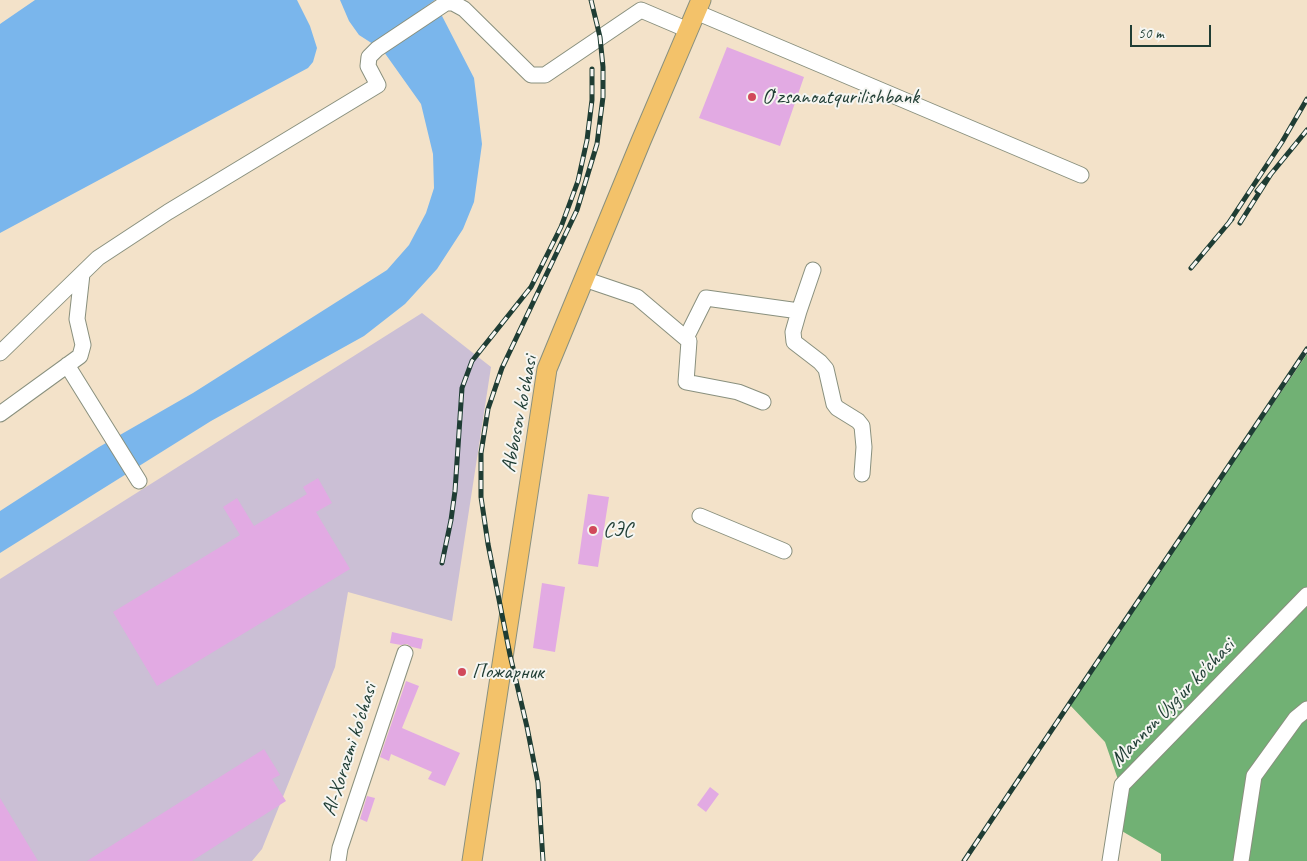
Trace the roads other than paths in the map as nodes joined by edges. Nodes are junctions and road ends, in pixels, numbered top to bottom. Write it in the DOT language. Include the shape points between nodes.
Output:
graph roads {
  1 [pos="699,6"];
  2 [pos="688,30"];
  3 [pos="1081,175"];
  4 [pos="813,270"];
  5 [pos="82,274"];
  6 [pos="584,279"];
  7 [pos="799,311"];
  8 [pos="686,338"];
  9 [pos="0,353"];
  10 [pos="67,365"];
  11 [pos="763,402"];
  12 [pos="0,414"];
  13 [pos="862,474"];
  14 [pos="139,481"];
  15 [pos="700,516"];
  16 [pos="784,551"];
  17 [pos="1307,595"];
  18 [pos="405,653"];
  19 [pos="1307,709"];
  20 [pos="338,861"];
  21 [pos="472,861"];
  22 [pos="1110,861"];
  23 [pos="1241,861"];
  1 -- 2 [label="main road, Abbosov ko'chasi"];
  1 -- 3 [label="street"];
  2 -- 5 [label="street" via="640,10 546,75 531,76 464,9 446,3 369,57 368,66 378,85 168,212 98,258"];
  2 -- 6 [label="main road, Abbosov ko'chasi"];
  4 -- 7 [label="street"];
  5 -- 9 [label="street"];
  5 -- 10 [label="street" via="76,319 83,345 80,356"];
  6 -- 8 [label="street" via="636,297"];
  6 -- 21 [label="main road, Abbosov ko'chasi" via="547,370"];
  7 -- 8 [label="street" via="706,298"];
  7 -- 13 [label="street" via="793,332 794,342 826,369 837,408 862,426"];
  8 -- 11 [label="street" via="689,341 686,382 738,392"];
  10 -- 12 [label="street"];
  10 -- 14 [label="street"];
  15 -- 16 [label="street"];
  17 -- 22 [label="street, Mannon Uyg'ur ko'chasi" via="1122,786"];
  18 -- 20 [label="street, Al-Xorazmi ko'chasi"];
  19 -- 23 [label="street" via="1296,718 1254,776"];
}
